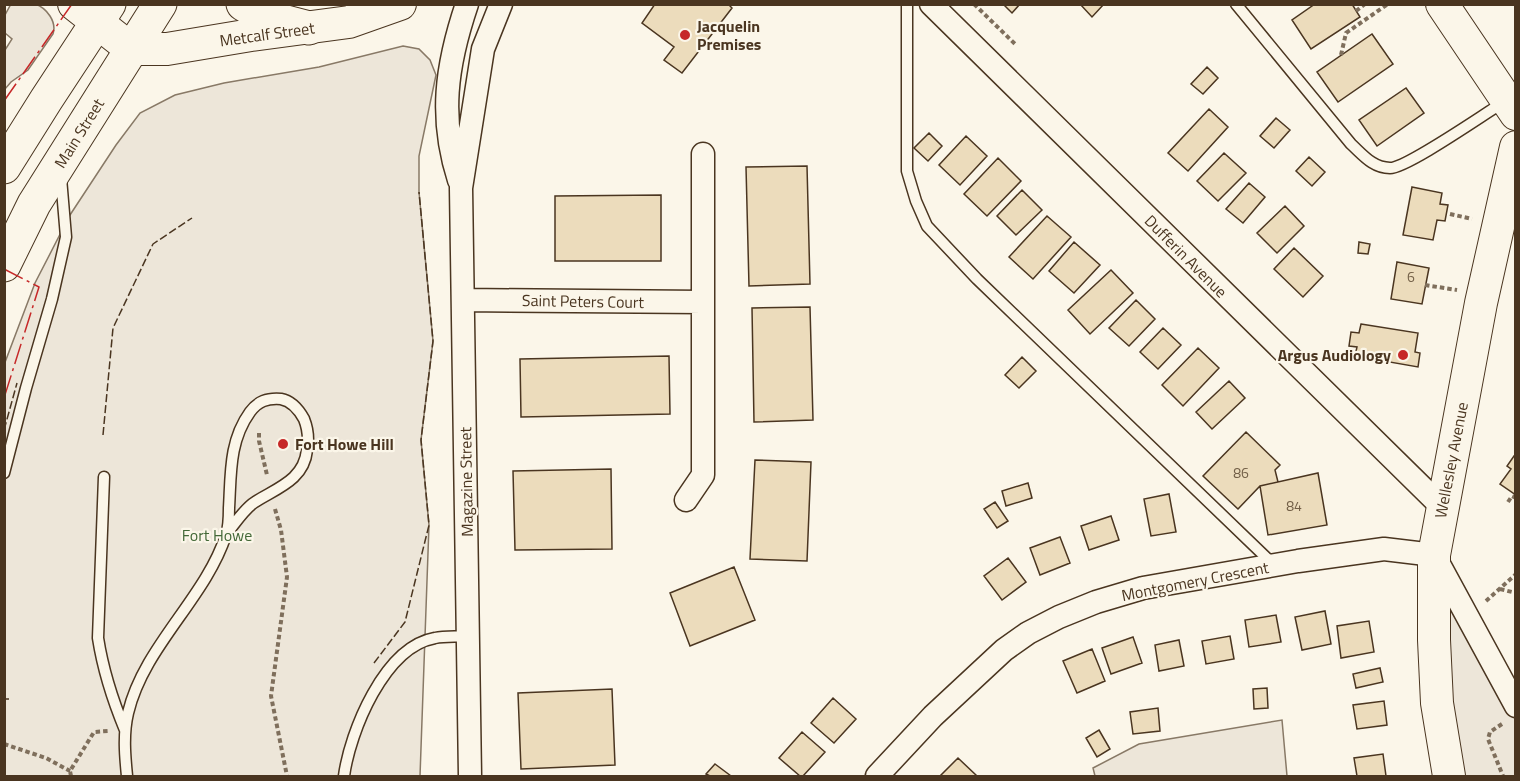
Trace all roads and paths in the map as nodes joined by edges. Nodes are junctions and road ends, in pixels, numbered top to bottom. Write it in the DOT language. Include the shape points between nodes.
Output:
graph roads {
  1 [pos="160,4"];
  2 [pos="243,4"];
  3 [pos="400,4"];
  4 [pos="467,4"];
  5 [pos="501,4"];
  6 [pos="908,4"];
  7 [pos="931,4"];
  8 [pos="974,4"];
  9 [pos="1236,4"];
  10 [pos="1365,4"];
  11 [pos="1388,4"];
  12 [pos="1449,7"];
  13 [pos="93,10"];
  14 [pos="1356,11"];
  15 [pos="309,28"];
  16 [pos="1014,44"];
  17 [pos="131,49"];
  18 [pos="1341,55"];
  19 [pos="1511,107"];
  20 [pos="1515,147"];
  21 [pos="703,154"];
  22 [pos="60,163"];
  23 [pos="4,167"];
  24 [pos="461,188"];
  25 [pos="1515,250"];
  26 [pos="4,265"];
  27 [pos="463,300"];
  28 [pos="703,302"];
  29 [pos="1481,303"];
  30 [pos="261,402"];
  31 [pos="4,473"];
  32 [pos="104,477"];
  33 [pos="271,494"];
  34 [pos="1515,498"];
  35 [pos="686,500"];
  36 [pos="1508,502"];
  37 [pos="1442,507"];
  38 [pos="228,532"];
  39 [pos="1434,555"];
  40 [pos="1274,566"];
  41 [pos="1515,574"];
  42 [pos="1500,589"];
  43 [pos="1515,594"];
  44 [pos="1468,618"];
  45 [pos="468,636"];
  46 [pos="1511,714"];
  47 [pos="125,731"];
  48 [pos="4,744"];
  49 [pos="71,774"];
  50 [pos="127,777"];
  51 [pos="287,777"];
  52 [pos="344,777"];
  53 [pos="470,777"];
  54 [pos="877,777"];
  55 [pos="1449,777"];
  56 [pos="1503,777"];
  1 -- 17 [label="main road, Main Street"];
  2 -- 15 [label="main road" via="263,16"];
  3 -- 15 [label="street, Metcalf Street" via="349,22"];
  4 -- 24 [label="street, Magazine Street" via="456,36 446,112 452,159"];
  5 -- 24 [label="street, Magazine Street" via="483,49"];
  6 -- 40 [label="lane" via="908,171 927,226"];
  7 -- 37 [label="street, Dufferin Avenue"];
  8 -- 16 [label="path"];
  9 -- 19 [label="lane" via="1351,144 1372,164 1391,168"];
  10 -- 14 [label="path"];
  11 -- 18 [label="path" via="1346,33"];
  12 -- 19 [label="street"];
  13 -- 17 [label="street"];
  13 -- 23 [label="main road"];
  15 -- 17 [label="street, Metcalf Street" via="167,49"];
  17 -- 22 [label="main road, Main Street"];
  20 -- 29 [label="street, Wellesley Avenue"];
  21 -- 28 [label="street"];
  22 -- 26 [label="main road, Main Street" via="34,204"];
  22 -- 31 [label="lane" via="66,237"];
  24 -- 27 [label="street, Magazine Street"];
  25 -- 29 [label="street"];
  27 -- 28 [label="street, Saint Peters Court"];
  27 -- 45 [label="street, Magazine Street"];
  28 -- 35 [label="street" via="703,475"];
  29 -- 37 [label="street, Wellesley Avenue"];
  30 -- 33 [label="path" via="259,441"];
  30 -- 33 [label="lane" via="268,398 294,405 308,434 306,458 299,473"];
  30 -- 38 [label="lane" via="244,420 237,435 232,456"];
  32 -- 47 [label="lane" via="98,638"];
  33 -- 38 [label="lane" via="253,503"];
  33 -- 51 [label="path" via="281,530 287,577 271,696"];
  34 -- 36 [label="path" via="1512,496"];
  37 -- 39 [label="street, Wellesley Avenue"];
  38 -- 47 [label="lane" via="204,580 148,667"];
  39 -- 40 [label="street, Montgomery Crescent" via="1384,549"];
  39 -- 44 [label="street"];
  39 -- 55 [label="street, Wellesley Avenue" via="1437,703"];
  40 -- 54 [label="street, Montgomery Crescent" via="1143,588 1096,602 1028,633 971,679"];
  41 -- 42 [label="path"];
  42 -- 43 [label="path"];
  42 -- 44 [label="path"];
  44 -- 46 [label="street"];
  45 -- 52 [label="lane" via="434,638 406,653 393,666 362,714"];
  45 -- 53 [label="street, Magazine Street"];
  46 -- 56 [label="path" via="1490,732 1488,739"];
  47 -- 49 [label="path" via="94,732"];
  47 -- 50 [label="lane"];
  48 -- 49 [label="path" via="45,758"];
}
